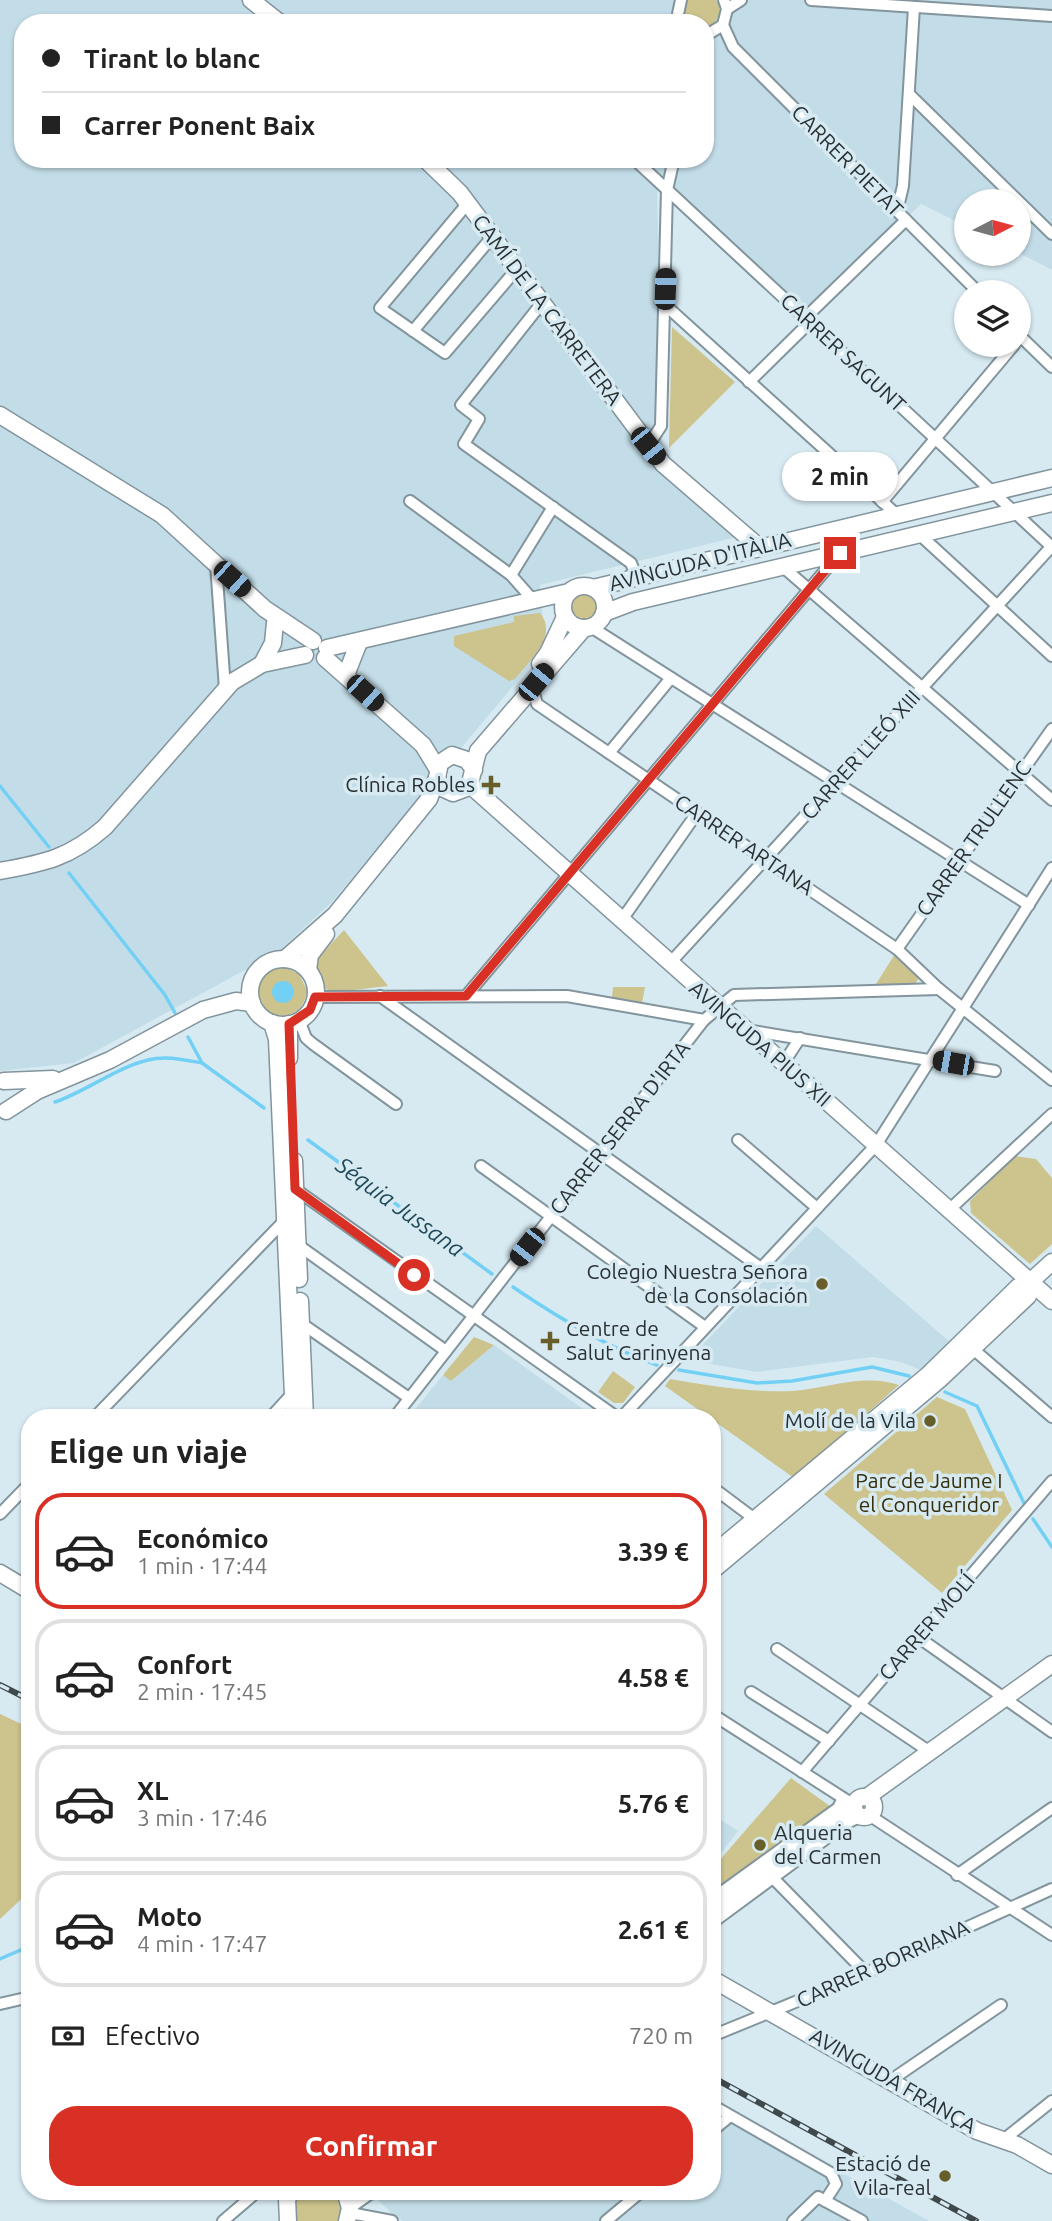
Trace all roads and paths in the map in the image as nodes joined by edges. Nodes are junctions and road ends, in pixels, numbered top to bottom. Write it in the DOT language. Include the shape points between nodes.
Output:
graph roads {
  1 [pos="251,0"];
  2 [pos="741,0"];
  3 [pos="811,0"];
  4 [pos="726,5"];
  5 [pos="914,7"];
  6 [pos="269,14"];
  7 [pos="1052,16"];
  8 [pos="723,25"];
  9 [pos="714,30"];
  10 [pos="909,94"];
  11 [pos="434,168"];
  12 [pos="644,168"];
  13 [pos="672,168"];
  14 [pos="667,190"];
  15 [pos="468,203"];
  16 [pos="897,211"];
  17 [pos="906,220"];
  18 [pos="1052,234"];
  19 [pos="492,237"];
  20 [pos="516,270"];
  21 [pos="966,280"];
  22 [pos="541,304"];
  23 [pos="664,304"];
  24 [pos="807,320"];
  25 [pos="413,331"];
  26 [pos="1031,350"];
  27 [pos="1003,357"];
  28 [pos="1052,367"];
  29 [pos="749,382"];
  30 [pos="0,415"];
  31 [pos="936,439"];
  32 [pos="648,446"];
  33 [pos="1052,478"];
  34 [pos="993,492"];
  35 [pos="410,501"];
  36 [pos="882,502"];
  37 [pos="1052,503"];
  38 [pos="553,508"];
  39 [pos="1014,512"];
  40 [pos="896,514"];
  41 [pos="919,534"];
  42 [pos="1052,546"];
  43 [pos="759,547"];
  44 [pos="840,553"];
  45 [pos="216,564"];
  46 [pos="783,567"];
  47 [pos="511,575"];
  48 [pos="636,576"];
  49 [pos="593,588"];
  50 [pos="809,590"];
  51 [pos="569,592"];
  52 [pos="533,600"];
  53 [pos="997,606"];
  54 [pos="265,609"];
  55 [pos="604,612"];
  56 [pos="564,614"];
  57 [pos="275,623"];
  58 [pos="587,627"];
  59 [pos="359,642"];
  60 [pos="315,651"];
  61 [pos="1052,656"];
  62 [pos="262,664"];
  63 [pos="346,675"];
  64 [pos="671,678"];
  65 [pos="532,686"];
  66 [pos="922,688"];
  67 [pos="225,689"];
  68 [pos="712,704"];
  69 [pos="1052,729"];
  70 [pos="609,753"];
  71 [pos="444,765"];
  72 [pos="1021,773"];
  73 [pos="472,778"];
  74 [pos="649,780"];
  75 [pos="835,782"];
  76 [pos="453,793"];
  77 [pos="1052,800"];
  78 [pos="697,813"];
  79 [pos="765,859"];
  80 [pos="959,860"];
  81 [pos="1052,869"];
  82 [pos="0,871"];
  83 [pos="569,874"];
  84 [pos="1029,905"];
  85 [pos="621,921"];
  86 [pos="897,949"];
  87 [pos="285,959"];
  88 [pos="670,963"];
  89 [pos="308,970"];
  90 [pos="251,981"];
  91 [pos="939,989"];
  92 [pos="380,996"];
  93 [pos="466,996"];
  94 [pos="315,997"];
  95 [pos="252,1003"];
  96 [pos="718,1006"];
  97 [pos="965,1007"];
  98 [pos="203,1010"];
  99 [pos="704,1020"];
  100 [pos="287,1023"];
  101 [pos="745,1029"];
  102 [pos="800,1038"];
  103 [pos="932,1059"];
  104 [pos="783,1064"];
  105 [pos="995,1071"];
  106 [pos="76,1074"];
  107 [pos="2,1079"];
  108 [pos="1052,1080"];
  109 [pos="396,1104"];
  110 [pos="1052,1114"];
  111 [pos="3,1115"];
  112 [pos="738,1140"];
  113 [pos="876,1145"];
  114 [pos="600,1153"];
  115 [pos="481,1166"];
  116 [pos="295,1189"];
  117 [pos="817,1208"];
  118 [pos="949,1210"];
  119 [pos="551,1216"];
  120 [pos="285,1220"];
  121 [pos="292,1249"];
  122 [pos="259,1250"];
  123 [pos="1052,1262"];
  124 [pos="761,1268"];
  125 [pos="1030,1282"];
  126 [pos="1052,1301"];
  127 [pos="473,1317"];
  128 [pos="301,1323"];
  129 [pos="978,1325"];
  130 [pos="705,1328"];
  131 [pos="973,1349"];
  132 [pos="446,1350"];
  133 [pos="293,1394"];
  134 [pos="409,1398"];
  135 [pos="103,1409"];
  136 [pos="279,1409"];
  137 [pos="293,1409"];
  138 [pos="305,1409"];
  139 [pos="401,1409"];
  140 [pos="606,1409"];
  141 [pos="628,1409"];
  142 [pos="1052,1417"];
  143 [pos="1052,1481"];
  144 [pos="21,1492"];
  145 [pos="721,1494"];
  146 [pos="0,1514"];
  147 [pos="760,1523"];
  148 [pos="721,1549"];
  149 [pos="721,1562"];
  150 [pos="0,1573"];
  151 [pos="0,1585"];
  152 [pos="21,1586"];
  153 [pos="21,1596"];
  154 [pos="918,1637"];
  155 [pos="778,1649"];
  156 [pos="1052,1664"];
  157 [pos="751,1692"];
  158 [pos="1005,1698"];
  159 [pos="860,1705"];
  160 [pos="721,1720"];
  161 [pos="1052,1732"];
  162 [pos="829,1741"];
  163 [pos="930,1752"];
  164 [pos="802,1772"];
  165 [pos="855,1805"];
  166 [pos="1052,1808"];
  167 [pos="837,1819"];
  168 [pos="818,1821"];
  169 [pos="957,1875"];
  170 [pos="774,1879"];
  171 [pos="1052,1889"];
  172 [pos="721,1892"];
  173 [pos="721,1903"];
  174 [pos="1012,1906"];
  175 [pos="721,1917"];
  176 [pos="1052,1935"];
  177 [pos="866,1973"];
  178 [pos="721,1975"];
  179 [pos="721,1983"];
  180 [pos="21,1999"];
  181 [pos="0,2004"];
  182 [pos="1001,2005"];
  183 [pos="776,2010"];
  184 [pos="721,2032"];
  185 [pos="897,2076"];
  186 [pos="1052,2101"];
  187 [pos="721,2111"];
  188 [pos="729,2117"];
  189 [pos="721,2124"];
  190 [pos="1009,2141"];
  191 [pos="1052,2165"];
  192 [pos="822,2199"];
  193 [pos="248,2200"];
  194 [pos="290,2200"];
  195 [pos="366,2200"];
  196 [pos="631,2200"];
  197 [pos="354,2216"];
  198 [pos="285,2218"];
  199 [pos="223,2221"];
  200 [pos="393,2221"];
  201 [pos="606,2221"];
  202 [pos="793,2221"];
  203 [pos="862,2221"];
  1 -- 6 [label="main road"];
  2 -- 4 [label="street"];
  3 -- 5 [label="street"];
  4 -- 8 [label="street"];
  5 -- 7 [label="street"];
  5 -- 10 [label="street"];
  8 -- 9 [label="street"];
  8 -- 16 [label="street, CARRER PIETAT" via="733,47"];
  10 -- 16 [label="street"];
  10 -- 18 [label="street"];
  11 -- 15 [label="main road, CAMÍ DE LA CARRETERA"];
  12 -- 14 [label="street, CARRER SAGUNT"];
  13 -- 14 [label="street"];
  14 -- 23 [label="street"];
  14 -- 24 [label="street, CARRER SAGUNT"];
  15 -- 19 [label="main road, CAMÍ DE LA CARRETERA"];
  15 -- 25 [label="street" via="380,308"];
  16 -- 17 [label="street, CARRER PIETAT"];
  17 -- 21 [label="street, CARRER PIETAT"];
  17 -- 24 [label="street"];
  19 -- 20 [label="main road, CAMÍ DE LA CARRETERA"];
  19 -- 25 [label="street"];
  20 -- 22 [label="main road, CAMÍ DE LA CARRETERA"];
  20 -- 25 [label="street" via="445,353"];
  22 -- 32 [label="main road, CAMÍ DE LA CARRETERA"];
  22 -- 38 [label="street" via="461,405 479,419 464,444"];
  23 -- 29 [label="street"];
  23 -- 32 [label="street" via="661,426"];
  24 -- 29 [label="street"];
  24 -- 31 [label="street, CARRER SAGUNT"];
  26 -- 28 [label="street"];
  27 -- 31 [label="street"];
  29 -- 36 [label="street"];
  30 -- 45 [label="main road" via="162,515"];
  31 -- 34 [label="street, CARRER SAGUNT"];
  31 -- 36 [label="street"];
  32 -- 43 [label="main road, CAMÍ DE LA CARRETERA"];
  33 -- 34 [label="main road, AVINGUDA D'ITÀLIA"];
  34 -- 39 [label="street, CARRER SAGUNT"];
  34 -- 40 [label="main road, AVINGUDA D'ITÀLIA"];
  35 -- 47 [label="street"];
  36 -- 40 [label="street"];
  37 -- 39 [label="main road, AVINGUDA D'ITÀLIA"];
  38 -- 47 [label="street"];
  38 -- 48 [label="street" via="631,563"];
  39 -- 41 [label="main road, AVINGUDA D'ITÀLIA"];
  39 -- 42 [label="street, CARRER SAGUNT"];
  40 -- 43 [label="main road, AVINGUDA D'ITÀLIA"];
  41 -- 44 [label="main road, AVINGUDA D'ITÀLIA"];
  41 -- 53 [label="street"];
  42 -- 53 [label="street, CARRER LLEÓ XIII"];
  43 -- 48 [label="main road, AVINGUDA D'ITÀLIA"];
  44 -- 46 [label="main road, AVINGUDA D'ITÀLIA"];
  44 -- 50 [label="street"];
  45 -- 54 [label="main road"];
  45 -- 67 [label="street"];
  46 -- 50 [label="street"];
  46 -- 55 [label="main road, AVINGUDA D'ITÀLIA"];
  47 -- 52 [label="street"];
  48 -- 49 [label="main road, AVINGUDA D'ITÀLIA"];
  49 -- 51 [label="main road" via="581,586"];
  49 -- 55 [label="main road" via="603,598"];
  50 -- 66 [label="street"];
  50 -- 68 [label="street"];
  51 -- 52 [label="main road"];
  51 -- 56 [label="main road"];
  52 -- 56 [label="main road"];
  52 -- 59 [label="main road"];
  53 -- 61 [label="street"];
  53 -- 66 [label="street, CARRER LLEÓ XIII"];
  54 -- 57 [label="main road"];
  54 -- 60 [label="main road"];
  55 -- 58 [label="main road"];
  56 -- 58 [label="main road" via="573,625"];
  56 -- 71 [label="main road" via="548,653 471,746"];
  57 -- 60 [label="main road"];
  57 -- 62 [label="main road" via="273,643"];
  58 -- 64 [label="street"];
  58 -- 65 [label="main road"];
  59 -- 60 [label="main road"];
  59 -- 63 [label="main road"];
  60 -- 62 [label="main road"];
  60 -- 63 [label="main road"];
  62 -- 67 [label="main road" via="246,670"];
  63 -- 71 [label="main road"];
  64 -- 68 [label="street"];
  64 -- 70 [label="street"];
  65 -- 70 [label="street, CARRER ARTANA" via="537,704"];
  65 -- 73 [label="main road" via="478,751"];
  66 -- 72 [label="street"];
  66 -- 75 [label="street, CARRER LLEÓ XIII"];
  67 -- 82 [label="main road" via="84,845 40,864"];
  68 -- 74 [label="street"];
  68 -- 75 [label="street"];
  69 -- 72 [label="street, CARRER TRULLENC"];
  70 -- 74 [label="street, CARRER ARTANA"];
  71 -- 73 [label="main road" via="467,760"];
  71 -- 76 [label="main road" via="442,788"];
  71 -- 87 [label="main road" via="429,799 335,915"];
  72 -- 77 [label="street"];
  72 -- 80 [label="street, CARRER TRULLENC"];
  73 -- 76 [label="main road" via="464,791"];
  73 -- 83 [label="main road, AVINGUDA PIUS XII"];
  74 -- 78 [label="street, CARRER ARTANA"];
  74 -- 83 [label="street"];
  75 -- 79 [label="street, CARRER LLEÓ XIII"];
  75 -- 80 [label="street"];
  76 -- 89 [label="main road" via="436,802 316,945"];
  78 -- 79 [label="street, CARRER ARTANA"];
  78 -- 85 [label="street"];
  79 -- 86 [label="street, CARRER ARTANA"];
  79 -- 88 [label="street, CARRER LLEÓ XIII"];
  80 -- 84 [label="street"];
  80 -- 86 [label="street, CARRER TRULLENC"];
  81 -- 84 [label="street"];
  83 -- 85 [label="main road, AVINGUDA PIUS XII"];
  83 -- 93 [label="street"];
  84 -- 97 [label="street"];
  85 -- 88 [label="main road, AVINGUDA PIUS XII"];
  86 -- 91 [label="street, CARRER ARTANA"];
  87 -- 89 [label="main road"];
  87 -- 90 [label="main road" via="259,968"];
  88 -- 96 [label="main road, AVINGUDA PIUS XII"];
  89 -- 94 [label="main road"];
  90 -- 95 [label="main road"];
  90 -- 98 [label="main road"];
  91 -- 96 [label="street" via="734,995"];
  91 -- 97 [label="street, CARRER ARTANA"];
  92 -- 93 [label="street"];
  92 -- 94 [label="street"];
  92 -- 114 [label="street"];
  93 -- 99 [label="street" via="568,996"];
  94 -- 100 [label="main road" via="310,1010"];
  95 -- 98 [label="main road" via="236,1001"];
  95 -- 100 [label="main road" via="260,1016"];
  96 -- 99 [label="street, CARRER SERRA D'IRTA"];
  96 -- 101 [label="main road, AVINGUDA PIUS XII"];
  97 -- 103 [label="street"];
  97 -- 108 [label="street, CARRER ARTANA"];
  98 -- 106 [label="main road"];
  99 -- 114 [label="street, CARRER SERRA D'IRTA"];
  100 -- 109 [label="street"];
  100 -- 116 [label="main road"];
  100 -- 120 [label="main road" via="277,1039"];
  101 -- 102 [label="street"];
  101 -- 104 [label="main road, AVINGUDA PIUS XII"];
  102 -- 103 [label="street"];
  102 -- 104 [label="street"];
  103 -- 105 [label="street"];
  103 -- 113 [label="street"];
  104 -- 113 [label="main road, AVINGUDA PIUS XII"];
  106 -- 107 [label="main road" via="39,1082"];
  106 -- 111 [label="main road" via="37,1091"];
  107 -- 111 [label="main road" via="9,1096"];
  110 -- 118 [label="street"];
  112 -- 117 [label="street"];
  113 -- 117 [label="street"];
  113 -- 118 [label="main road, AVINGUDA PIUS XII"];
  114 -- 119 [label="street, CARRER SERRA D'IRTA"];
  114 -- 124 [label="street"];
  115 -- 119 [label="street"];
  116 -- 121 [label="main road"];
  116 -- 127 [label="street"];
  117 -- 124 [label="street"];
  118 -- 125 [label="main road, AVINGUDA PIUS XII"];
  119 -- 127 [label="street, CARRER SERRA D'IRTA"];
  119 -- 130 [label="street"];
  120 -- 121 [label="main road"];
  120 -- 122 [label="street"];
  121 -- 122 [label="street"];
  121 -- 128 [label="main road"];
  121 -- 132 [label="street"];
  121 -- 133 [label="main road"];
  122 -- 135 [label="street"];
  123 -- 125 [label="main road"];
  124 -- 130 [label="street"];
  125 -- 126 [label="main road, AVINGUDA PIUS XII"];
  125 -- 129 [label="main road" via="1018,1287"];
  125 -- 131 [label="main road" via="1028,1297"];
  127 -- 132 [label="street, CARRER SERRA D'IRTA"];
  127 -- 140 [label="street"];
  128 -- 134 [label="street"];
  128 -- 138 [label="main road"];
  129 -- 131 [label="street"];
  129 -- 147 [label="main road"];
  130 -- 141 [label="street"];
  131 -- 142 [label="street"];
  131 -- 147 [label="main road"];
  132 -- 134 [label="street, CARRER SERRA D'IRTA"];
  133 -- 136 [label="street"];
  133 -- 137 [label="main road"];
  134 -- 139 [label="street, CARRER SERRA D'IRTA"];
  143 -- 154 [label="street, CARRER MOLÍ"];
  144 -- 146 [label="street"];
  145 -- 147 [label="street"];
  147 -- 148 [label="main road"];
  147 -- 149 [label="main road"];
  150 -- 152 [label="main road"];
  151 -- 153 [label="main road"];
  154 -- 158 [label="street"];
  154 -- 159 [label="street, CARRER MOLÍ"];
  155 -- 159 [label="street"];
  156 -- 158 [label="main road"];
  157 -- 162 [label="street"];
  158 -- 161 [label="street"];
  158 -- 163 [label="main road"];
  159 -- 162 [label="street, CARRER MOLÍ"];
  159 -- 163 [label="street"];
  160 -- 164 [label="street"];
  162 -- 164 [label="street, CARRER MOLÍ"];
  163 -- 165 [label="main road"];
  164 -- 165 [label="street"];
  165 -- 167 [label="main road"];
  165 -- 168 [label="street" via="838,1808"];
  165 -- 169 [label="street"];
  165 -- 170 [label="street" via="846,1823"];
  166 -- 169 [label="street"];
  167 -- 168 [label="street"];
  167 -- 173 [label="main road"];
  168 -- 172 [label="street"];
  169 -- 174 [label="street"];
  170 -- 175 [label="street"];
  170 -- 177 [label="street"];
  171 -- 174 [label="street, CARRER BORRIANA"];
  174 -- 176 [label="street"];
  174 -- 177 [label="street, CARRER BORRIANA"];
  177 -- 183 [label="street, CARRER BORRIANA"];
  178 -- 183 [label="main road"];
  179 -- 183 [label="main road"];
  180 -- 181 [label="street"];
  182 -- 185 [label="street"];
  183 -- 184 [label="street, CARRER BORRIANA"];
  183 -- 185 [label="main road, AVINGUDA FRANÇA"];
  183 -- 190 [label="main road, AVINGUDA FRANÇA" via="925,2102"];
  185 -- 190 [label="main road, AVINGUDA FRANÇA"];
  186 -- 190 [label="street"];
  187 -- 188 [label="street"];
  188 -- 189 [label="street"];
  188 -- 192 [label="street" via="831,2173 836,2184"];
  190 -- 191 [label="main road, AVINGUDA FRANÇA"];
  192 -- 202 [label="street"];
  192 -- 203 [label="street"];
  193 -- 199 [label="street"];
  194 -- 198 [label="main road"];
  195 -- 197 [label="street"];
  196 -- 201 [label="street"];
  197 -- 200 [label="street"];
}
